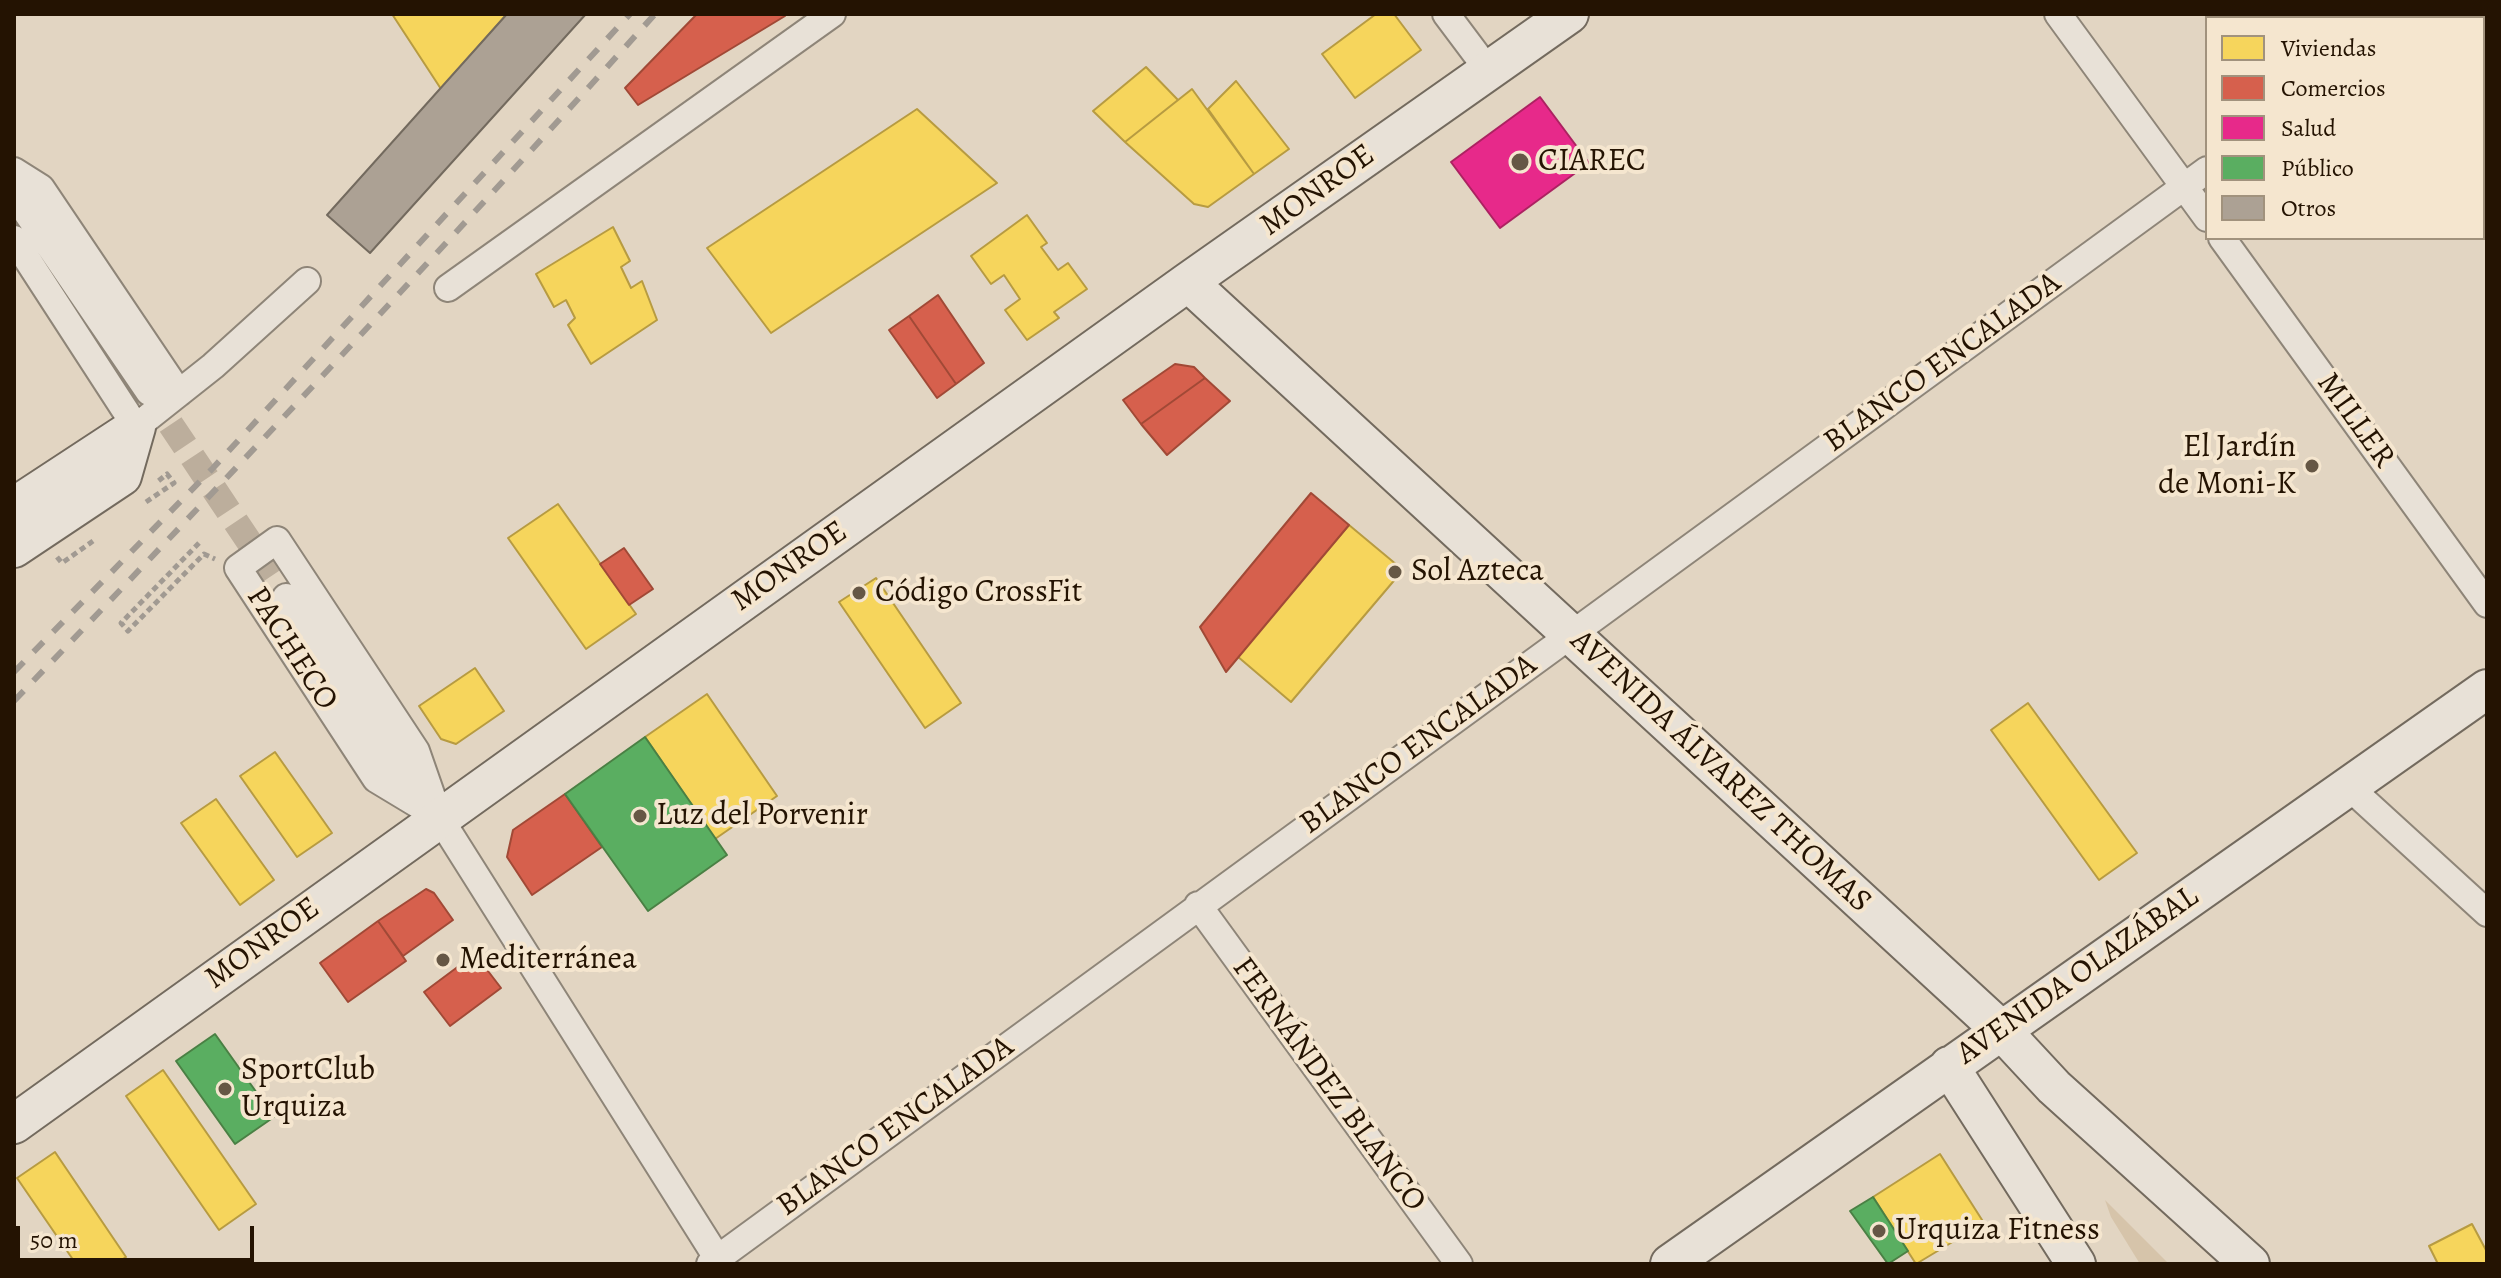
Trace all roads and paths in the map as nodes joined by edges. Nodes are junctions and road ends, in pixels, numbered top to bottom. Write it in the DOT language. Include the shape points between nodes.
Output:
graph roads {
  1 [pos="832,14"];
  2 [pos="1446,14"];
  3 [pos="1569,14"];
  4 [pos="2058,14"];
  5 [pos="1488,70"];
  6 [pos="14,171"];
  7 [pos="2205,172"];
  8 [pos="2184,188"];
  9 [pos="14,194"];
  10 [pos="2205,215"];
  11 [pos="14,239"];
  12 [pos="2223,240"];
  13 [pos="307,281"];
  14 [pos="1188,282"];
  15 [pos="448,288"];
  16 [pos="179,393"];
  17 [pos="142,410"];
  18 [pos="174,483"];
  19 [pos="161,492"];
  20 [pos="14,507"];
  21 [pos="14,548"];
  22 [pos="204,554"];
  23 [pos="238,568"];
  24 [pos="286,597"];
  25 [pos="2487,604"];
  26 [pos="1570,635"];
  27 [pos="2487,689"];
  28 [pos="2349,787"];
  29 [pos="439,817"];
  30 [pos="1198,905"];
  31 [pos="2487,913"];
  32 [pos="2001,1030"];
  33 [pos="1949,1066"];
  34 [pos="14,1124"];
  35 [pos="716,1262"];
  36 [pos="1459,1264"];
  37 [pos="1670,1264"];
  38 [pos="2076,1264"];
  39 [pos="2250,1264"];
  1 -- 15 [label="street"];
  2 -- 5 [label="street"];
  3 -- 5 [label="main road, MONROE"];
  4 -- 8 [label="street"];
  5 -- 14 [label="main road, MONROE"];
  6 -- 16 [label="street" via="41,188"];
  7 -- 8 [label="street, BLANCO ENCALADA"];
  8 -- 10 [label="street"];
  8 -- 26 [label="street, BLANCO ENCALADA"];
  9 -- 17 [label="street"];
  11 -- 17 [label="street"];
  12 -- 25 [label="street, MILLER"];
  13 -- 16 [label="street"];
  14 -- 26 [label="main road, AVENIDA ÁLVAREZ THOMAS"];
  14 -- 29 [label="main road, MONROE"];
  16 -- 17 [label="street"];
  17 -- 20 [label="main road"];
  17 -- 21 [label="main road" via="122,476"];
  18 -- 19 [label="path"];
  22 -- 22 [label="path" via="198,545 121,623 128,631"];
  22 -- 23 [label="path"];
  23 -- 29 [label="street, PACHECO" via="376,779"];
  23 -- 29 [label="street, PACHECO" via="277,540 416,751"];
  24 -- 29 [label="street, PACHECO" via="398,767"];
  26 -- 30 [label="street, BLANCO ENCALADA"];
  26 -- 32 [label="main road, AVENIDA ÁLVAREZ THOMAS"];
  27 -- 28 [label="main road, AVENIDA OLAZÁBAL"];
  28 -- 31 [label="street"];
  28 -- 32 [label="main road, AVENIDA OLAZÁBAL"];
  29 -- 34 [label="main road, MONROE"];
  29 -- 35 [label="street, PACHECO"];
  30 -- 35 [label="street, BLANCO ENCALADA"];
  30 -- 36 [label="street, FERNÁNDEZ BLANCO"];
  32 -- 33 [label="main road, AVENIDA OLAZÁBAL"];
  32 -- 39 [label="main road, AVENIDA ÁLVAREZ THOMAS" via="2062,1095"];
  33 -- 37 [label="main road, AVENIDA OLAZÁBAL"];
  33 -- 38 [label="main road"];
}
